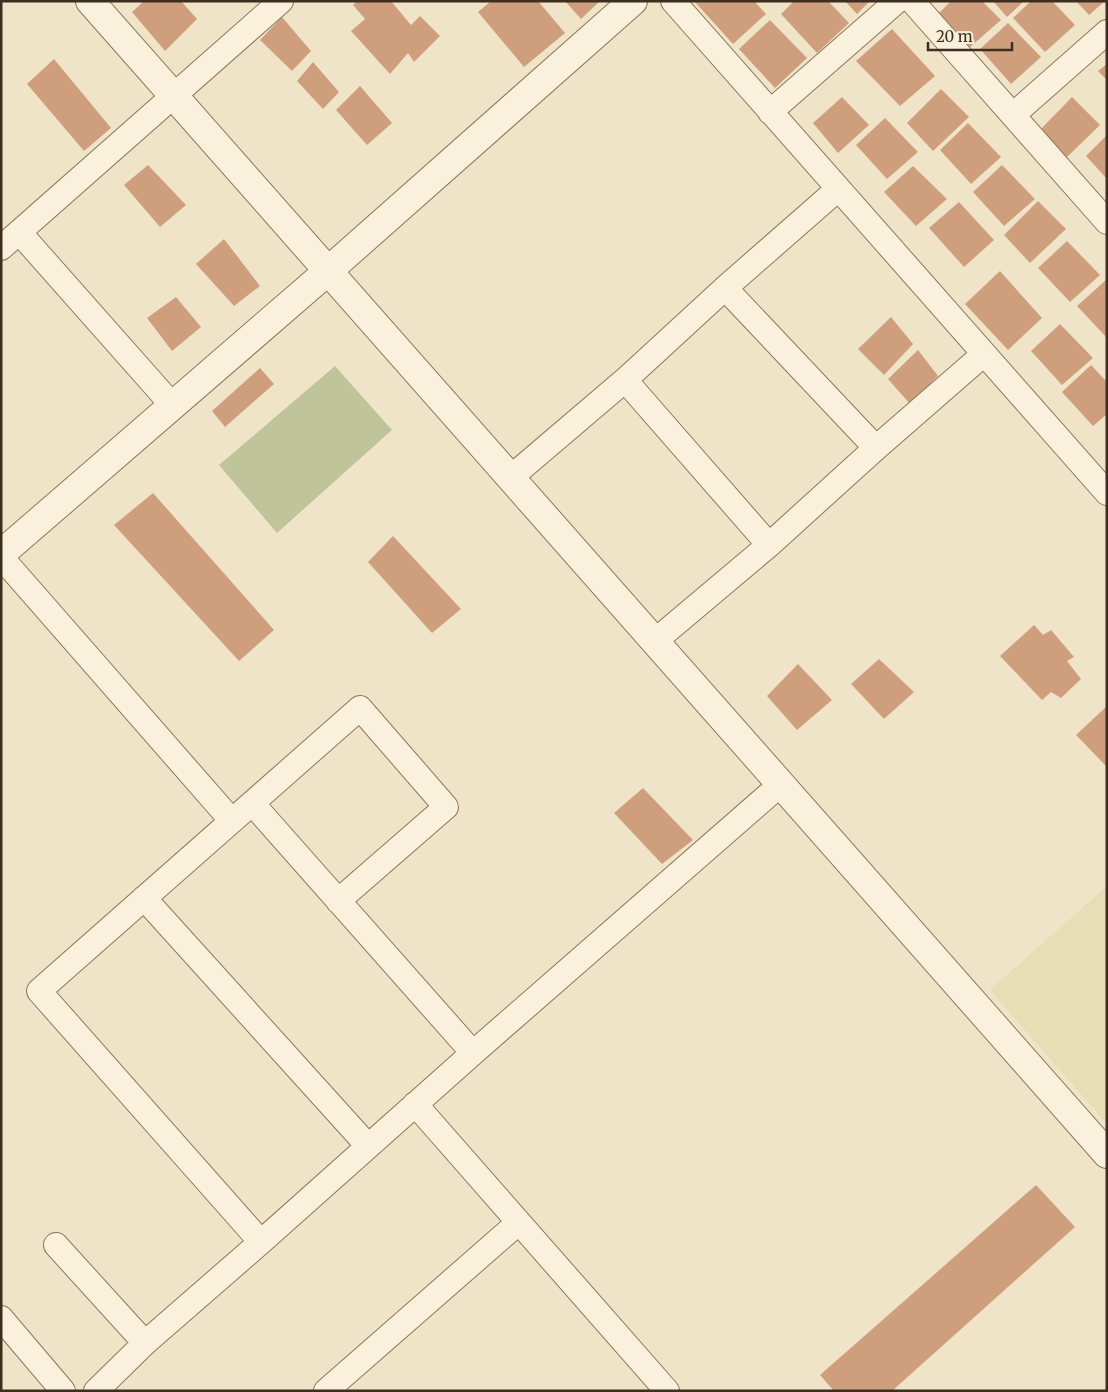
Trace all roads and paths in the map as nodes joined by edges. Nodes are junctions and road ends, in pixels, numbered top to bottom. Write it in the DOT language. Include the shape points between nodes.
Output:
graph roads {
  1 [pos="90,1"];
  2 [pos="281,1"];
  3 [pos="633,1"];
  4 [pos="673,1"];
  5 [pos="897,1"];
  6 [pos="912,1"];
  7 [pos="1107,32"];
  8 [pos="173,96"];
  9 [pos="770,112"];
  10 [pos="1012,115"];
  11 [pos="838,189"];
  12 [pos="1107,222"];
  13 [pos="19,232"];
  14 [pos="1,248"];
  15 [pos="328,271"];
  16 [pos="725,288"];
  17 [pos="984,354"];
  18 [pos="625,380"];
  19 [pos="173,406"];
  20 [pos="876,448"];
  21 [pos="510,478"];
  22 [pos="1107,493"];
  23 [pos="769,546"];
  24 [pos="1,555"];
  25 [pos="655,641"];
  26 [pos="781,784"];
  27 [pos="252,803"];
  28 [pos="232,821"];
  29 [pos="144,898"];
  30 [pos="338,901"];
  31 [pos="473,1053"];
  32 [pos="415,1104"];
  33 [pos="368,1146"];
  34 [pos="1107,1154"];
  35 [pos="518,1222"];
  36 [pos="261,1242"];
  37 [pos="56,1245"];
  38 [pos="1,1318"];
  39 [pos="146,1343"];
  40 [pos="63,1391"];
  41 [pos="96,1391"];
  42 [pos="326,1391"];
  43 [pos="667,1391"];
  1 -- 8 [label="street"];
  2 -- 8 [label="street"];
  3 -- 15 [label="street"];
  4 -- 9 [label="street"];
  5 -- 9 [label="street"];
  6 -- 10 [label="street"];
  7 -- 10 [label="street"];
  8 -- 13 [label="street"];
  8 -- 15 [label="street"];
  9 -- 11 [label="street"];
  10 -- 12 [label="street"];
  11 -- 16 [label="street"];
  11 -- 17 [label="street"];
  13 -- 14 [label="street"];
  13 -- 19 [label="street"];
  15 -- 19 [label="street"];
  15 -- 21 [label="street"];
  16 -- 18 [label="street"];
  16 -- 20 [label="street"];
  17 -- 20 [label="street"];
  17 -- 22 [label="street"];
  18 -- 21 [label="street"];
  18 -- 23 [label="street"];
  19 -- 24 [label="street"];
  20 -- 23 [label="street"];
  21 -- 25 [label="street"];
  23 -- 25 [label="street"];
  24 -- 28 [label="street"];
  25 -- 26 [label="street"];
  26 -- 31 [label="street"];
  26 -- 34 [label="street"];
  27 -- 28 [label="street"];
  27 -- 30 [label="street"];
  27 -- 30 [label="street" via="360,708 446,807"];
  28 -- 29 [label="street"];
  29 -- 33 [label="street"];
  29 -- 36 [label="street" via="39,992"];
  30 -- 31 [label="street"];
  31 -- 32 [label="street"];
  32 -- 33 [label="street"];
  32 -- 35 [label="street"];
  33 -- 36 [label="street"];
  35 -- 42 [label="street"];
  35 -- 43 [label="street"];
  36 -- 39 [label="street"];
  37 -- 39 [label="street"];
  38 -- 40 [label="street"];
  39 -- 41 [label="street"];
}
